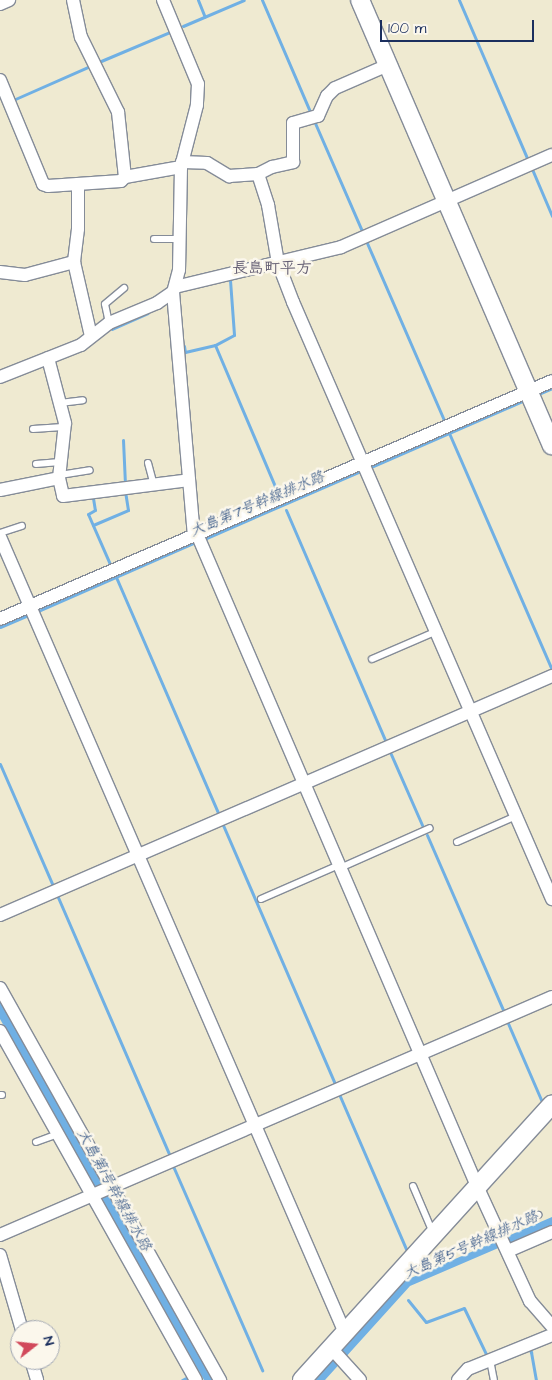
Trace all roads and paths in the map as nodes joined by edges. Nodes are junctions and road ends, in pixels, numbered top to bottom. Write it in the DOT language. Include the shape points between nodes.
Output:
graph roads {
  1 [pos="9,0"];
  2 [pos="73,0"];
  3 [pos="163,0"];
  4 [pos="360,0"];
  5 [pos="0,4"];
  6 [pos="388,65"];
  7 [pos="0,80"];
  8 [pos="552,154"];
  9 [pos="182,164"];
  10 [pos="258,174"];
  11 [pos="125,177"];
  12 [pos="78,184"];
  13 [pos="446,200"];
  14 [pos="154,239"];
  15 [pos="180,239"];
  16 [pos="74,262"];
  17 [pos="278,263"];
  18 [pos="0,272"];
  19 [pos="124,288"];
  20 [pos="174,289"];
  21 [pos="109,323"];
  22 [pos="91,336"];
  23 [pos="48,358"];
  24 [pos="0,377"];
  25 [pos="552,381"];
  26 [pos="529,391"];
  27 [pos="83,400"];
  28 [pos="60,403"];
  29 [pos="64,428"];
  30 [pos="33,429"];
  31 [pos="552,445"];
  32 [pos="60,462"];
  33 [pos="148,463"];
  34 [pos="36,464"];
  35 [pos="366,466"];
  36 [pos="90,470"];
  37 [pos="60,477"];
  38 [pos="189,480"];
  39 [pos="154,485"];
  40 [pos="0,490"];
  41 [pos="22,526"];
  42 [pos="0,535"];
  43 [pos="198,538"];
  44 [pos="32,611"];
  45 [pos="0,619"];
  46 [pos="437,631"];
  47 [pos="372,659"];
  48 [pos="552,676"];
  49 [pos="471,711"];
  50 [pos="304,783"];
  51 [pos="516,816"];
  52 [pos="430,828"];
  53 [pos="457,842"];
  54 [pos="138,855"];
  55 [pos="340,867"];
  56 [pos="261,899"];
  57 [pos="552,899"];
  58 [pos="0,915"];
  59 [pos="0,988"];
  60 [pos="552,997"];
  61 [pos="0,1031"];
  62 [pos="420,1053"];
  63 [pos="552,1104"];
  64 [pos="254,1124"];
  65 [pos="58,1134"];
  66 [pos="36,1142"];
  67 [pos="413,1186"];
  68 [pos="477,1186"];
  69 [pos="111,1187"];
  70 [pos="94,1194"];
  71 [pos="538,1215"];
  72 [pos="552,1232"];
  73 [pos="0,1235"];
  74 [pos="434,1235"];
  75 [pos="504,1242"];
  76 [pos="0,1255"];
  77 [pos="19,1320"];
  78 [pos="552,1326"];
  79 [pos="345,1333"];
  80 [pos="552,1335"];
  81 [pos="337,1355"];
  82 [pos="490,1360"];
  83 [pos="196,1380"];
  84 [pos="220,1380"];
  85 [pos="302,1380"];
  86 [pos="360,1380"];
  87 [pos="458,1380"];
  88 [pos="494,1380"];
  1 -- 5 [label="street"];
  2 -- 11 [label="street" via="81,37 118,112"];
  3 -- 9 [label="street" via="198,84 197,105"];
  4 -- 6 [label="street"];
  6 -- 10 [label="street" via="335,88 327,96 318,116 293,123 293,162"];
  6 -- 13 [label="street"];
  7 -- 12 [label="street" via="43,184"];
  8 -- 13 [label="street"];
  9 -- 10 [label="street" via="207,163 229,176"];
  9 -- 11 [label="street"];
  9 -- 15 [label="street"];
  10 -- 17 [label="street" via="268,205"];
  11 -- 12 [label="street" via="121,181"];
  12 -- 16 [label="street"];
  13 -- 17 [label="street" via="341,247"];
  13 -- 26 [label="street"];
  14 -- 15 [label="lane"];
  15 -- 20 [label="street" via="179,270"];
  16 -- 18 [label="street" via="25,275"];
  16 -- 22 [label="street"];
  17 -- 20 [label="street"];
  17 -- 35 [label="street"];
  19 -- 21 [label="lane" via="105,304"];
  20 -- 21 [label="street" via="157,303"];
  20 -- 38 [label="street"];
  21 -- 22 [label="street"];
  22 -- 23 [label="street" via="81,344"];
  23 -- 24 [label="street"];
  23 -- 28 [label="street"];
  25 -- 26 [label="street"];
  26 -- 31 [label="street"];
  26 -- 35 [label="street"];
  27 -- 28 [label="lane"];
  28 -- 29 [label="street"];
  29 -- 30 [label="lane"];
  29 -- 32 [label="street"];
  32 -- 34 [label="lane"];
  32 -- 37 [label="street"];
  33 -- 39 [label="lane"];
  35 -- 43 [label="street"];
  35 -- 46 [label="street"];
  36 -- 37 [label="lane"];
  37 -- 39 [label="street" via="63,496"];
  37 -- 40 [label="street"];
  38 -- 39 [label="street"];
  38 -- 43 [label="street"];
  41 -- 42 [label="lane"];
  42 -- 44 [label="street"];
  43 -- 44 [label="street"];
  43 -- 50 [label="street"];
  44 -- 45 [label="street"];
  44 -- 54 [label="street"];
  46 -- 47 [label="lane"];
  46 -- 49 [label="street"];
  48 -- 49 [label="street"];
  49 -- 50 [label="street"];
  49 -- 51 [label="street"];
  50 -- 54 [label="street"];
  50 -- 55 [label="street"];
  51 -- 53 [label="lane"];
  51 -- 57 [label="street"];
  52 -- 55 [label="lane"];
  54 -- 58 [label="street"];
  54 -- 64 [label="street"];
  55 -- 56 [label="lane"];
  55 -- 62 [label="street"];
  59 -- 69 [label="street"];
  60 -- 62 [label="street"];
  61 -- 65 [label="street"];
  62 -- 64 [label="street"];
  62 -- 68 [label="street"];
  63 -- 68 [label="street"];
  64 -- 69 [label="street"];
  64 -- 79 [label="street"];
  65 -- 66 [label="lane"];
  65 -- 70 [label="street"];
  67 -- 74 [label="lane"];
  68 -- 74 [label="street"];
  68 -- 75 [label="street"];
  69 -- 70 [label="street"];
  69 -- 84 [label="street"];
  70 -- 73 [label="street"];
  70 -- 83 [label="street"];
  71 -- 75 [label="lane"];
  72 -- 75 [label="street"];
  74 -- 79 [label="street"];
  75 -- 78 [label="street" via="530,1301"];
  76 -- 77 [label="street"];
  79 -- 81 [label="street"];
  80 -- 82 [label="street"];
  81 -- 85 [label="street"];
  81 -- 86 [label="street"];
  82 -- 87 [label="street" via="468,1368"];
  82 -- 88 [label="lane"];
}
